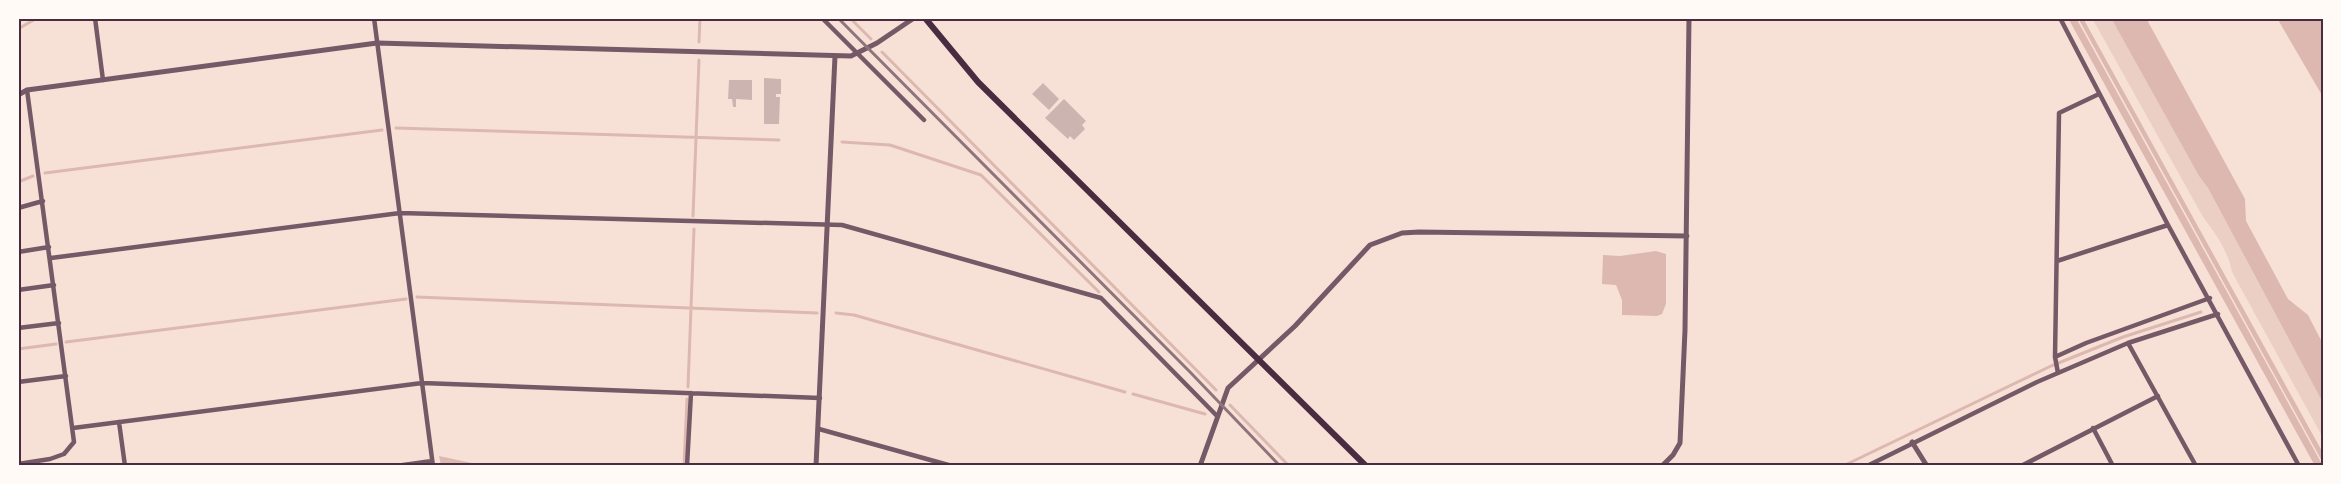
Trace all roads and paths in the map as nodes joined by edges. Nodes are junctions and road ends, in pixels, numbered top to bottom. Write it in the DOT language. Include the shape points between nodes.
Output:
graph roads {
  1 [pos="95,18"];
  2 [pos="374,18"];
  3 [pos="822,18"];
  4 [pos="914,18"];
  5 [pos="925,18"];
  6 [pos="1689,18"];
  7 [pos="2060,18"];
  8 [pos="377,42"];
  9 [pos="858,54"];
  10 [pos="835,56"];
  11 [pos="103,80"];
  12 [pos="27,90"];
  13 [pos="2098,94"];
  14 [pos="18,95"];
  15 [pos="924,120"];
  16 [pos="43,201"];
  17 [pos="18,208"];
  18 [pos="400,213"];
  19 [pos="2168,225"];
  20 [pos="828,226"];
  21 [pos="1687,236"];
  22 [pos="49,247"];
  23 [pos="18,252"];
  24 [pos="51,258"];
  25 [pos="2057,261"];
  26 [pos="54,285"];
  27 [pos="18,290"];
  28 [pos="2210,298"];
  29 [pos="2218,314"];
  30 [pos="59,323"];
  31 [pos="18,327"];
  32 [pos="2128,343"];
  33 [pos="1257,359"];
  34 [pos="2056,359"];
  35 [pos="2057,370"];
  36 [pos="66,376"];
  37 [pos="18,382"];
  38 [pos="422,383"];
  39 [pos="691,393"];
  40 [pos="2158,396"];
  41 [pos="820,398"];
  42 [pos="1217,416"];
  43 [pos="119,422"];
  44 [pos="73,428"];
  45 [pos="2093,428"];
  46 [pos="819,429"];
  47 [pos="1912,442"];
  48 [pos="18,464"];
  49 [pos="432,464"];
  50 [pos="2297,465"];
  51 [pos="124,466"];
  52 [pos="396,466"];
  53 [pos="687,466"];
  54 [pos="816,466"];
  55 [pos="952,466"];
  56 [pos="1200,466"];
  57 [pos="1366,466"];
  58 [pos="1662,466"];
  59 [pos="1867,466"];
  60 [pos="1927,466"];
  61 [pos="2021,466"];
  62 [pos="2114,466"];
  63 [pos="2196,466"];
  1 -- 11 [label="street"];
  2 -- 8 [label="street"];
  3 -- 9 [label="street"];
  4 -- 9 [label="street"];
  5 -- 33 [label="main road" via="978,82"];
  6 -- 21 [label="street"];
  7 -- 13 [label="street"];
  8 -- 10 [label="street"];
  8 -- 11 [label="street"];
  8 -- 18 [label="street"];
  9 -- 10 [label="street"];
  9 -- 15 [label="street"];
  10 -- 20 [label="street"];
  11 -- 12 [label="street"];
  12 -- 14 [label="street"];
  12 -- 16 [label="street"];
  13 -- 19 [label="street"];
  13 -- 25 [label="street" via="2059,113"];
  16 -- 17 [label="street"];
  16 -- 22 [label="street"];
  18 -- 20 [label="street"];
  18 -- 24 [label="street"];
  18 -- 38 [label="street"];
  19 -- 25 [label="street"];
  19 -- 28 [label="street"];
  20 -- 41 [label="street"];
  20 -- 42 [label="street" via="842,225 1101,298"];
  21 -- 33 [label="street" via="1402,233 1370,244 1295,326"];
  21 -- 58 [label="street" via="1680,443"];
  22 -- 23 [label="street"];
  22 -- 24 [label="street"];
  24 -- 26 [label="street"];
  25 -- 34 [label="street"];
  26 -- 27 [label="street"];
  26 -- 30 [label="street"];
  28 -- 29 [label="street"];
  28 -- 34 [label="street" via="2086,343"];
  29 -- 32 [label="street"];
  29 -- 50 [label="street"];
  30 -- 31 [label="street"];
  30 -- 36 [label="street"];
  32 -- 35 [label="street"];
  32 -- 40 [label="street"];
  33 -- 42 [label="street" via="1228,388"];
  33 -- 57 [label="main road"];
  34 -- 35 [label="street"];
  35 -- 47 [label="street"];
  36 -- 37 [label="street"];
  36 -- 44 [label="street"];
  38 -- 39 [label="street"];
  38 -- 43 [label="street"];
  38 -- 49 [label="street"];
  39 -- 41 [label="street"];
  39 -- 53 [label="street"];
  40 -- 45 [label="street"];
  40 -- 63 [label="street"];
  41 -- 46 [label="street"];
  42 -- 56 [label="street"];
  43 -- 44 [label="street"];
  43 -- 51 [label="street"];
  44 -- 48 [label="street" via="74,442 64,454"];
  45 -- 61 [label="street"];
  45 -- 62 [label="street"];
  46 -- 54 [label="street"];
  46 -- 55 [label="street"];
  47 -- 59 [label="street"];
  47 -- 60 [label="street"];
  49 -- 52 [label="street"];
}
